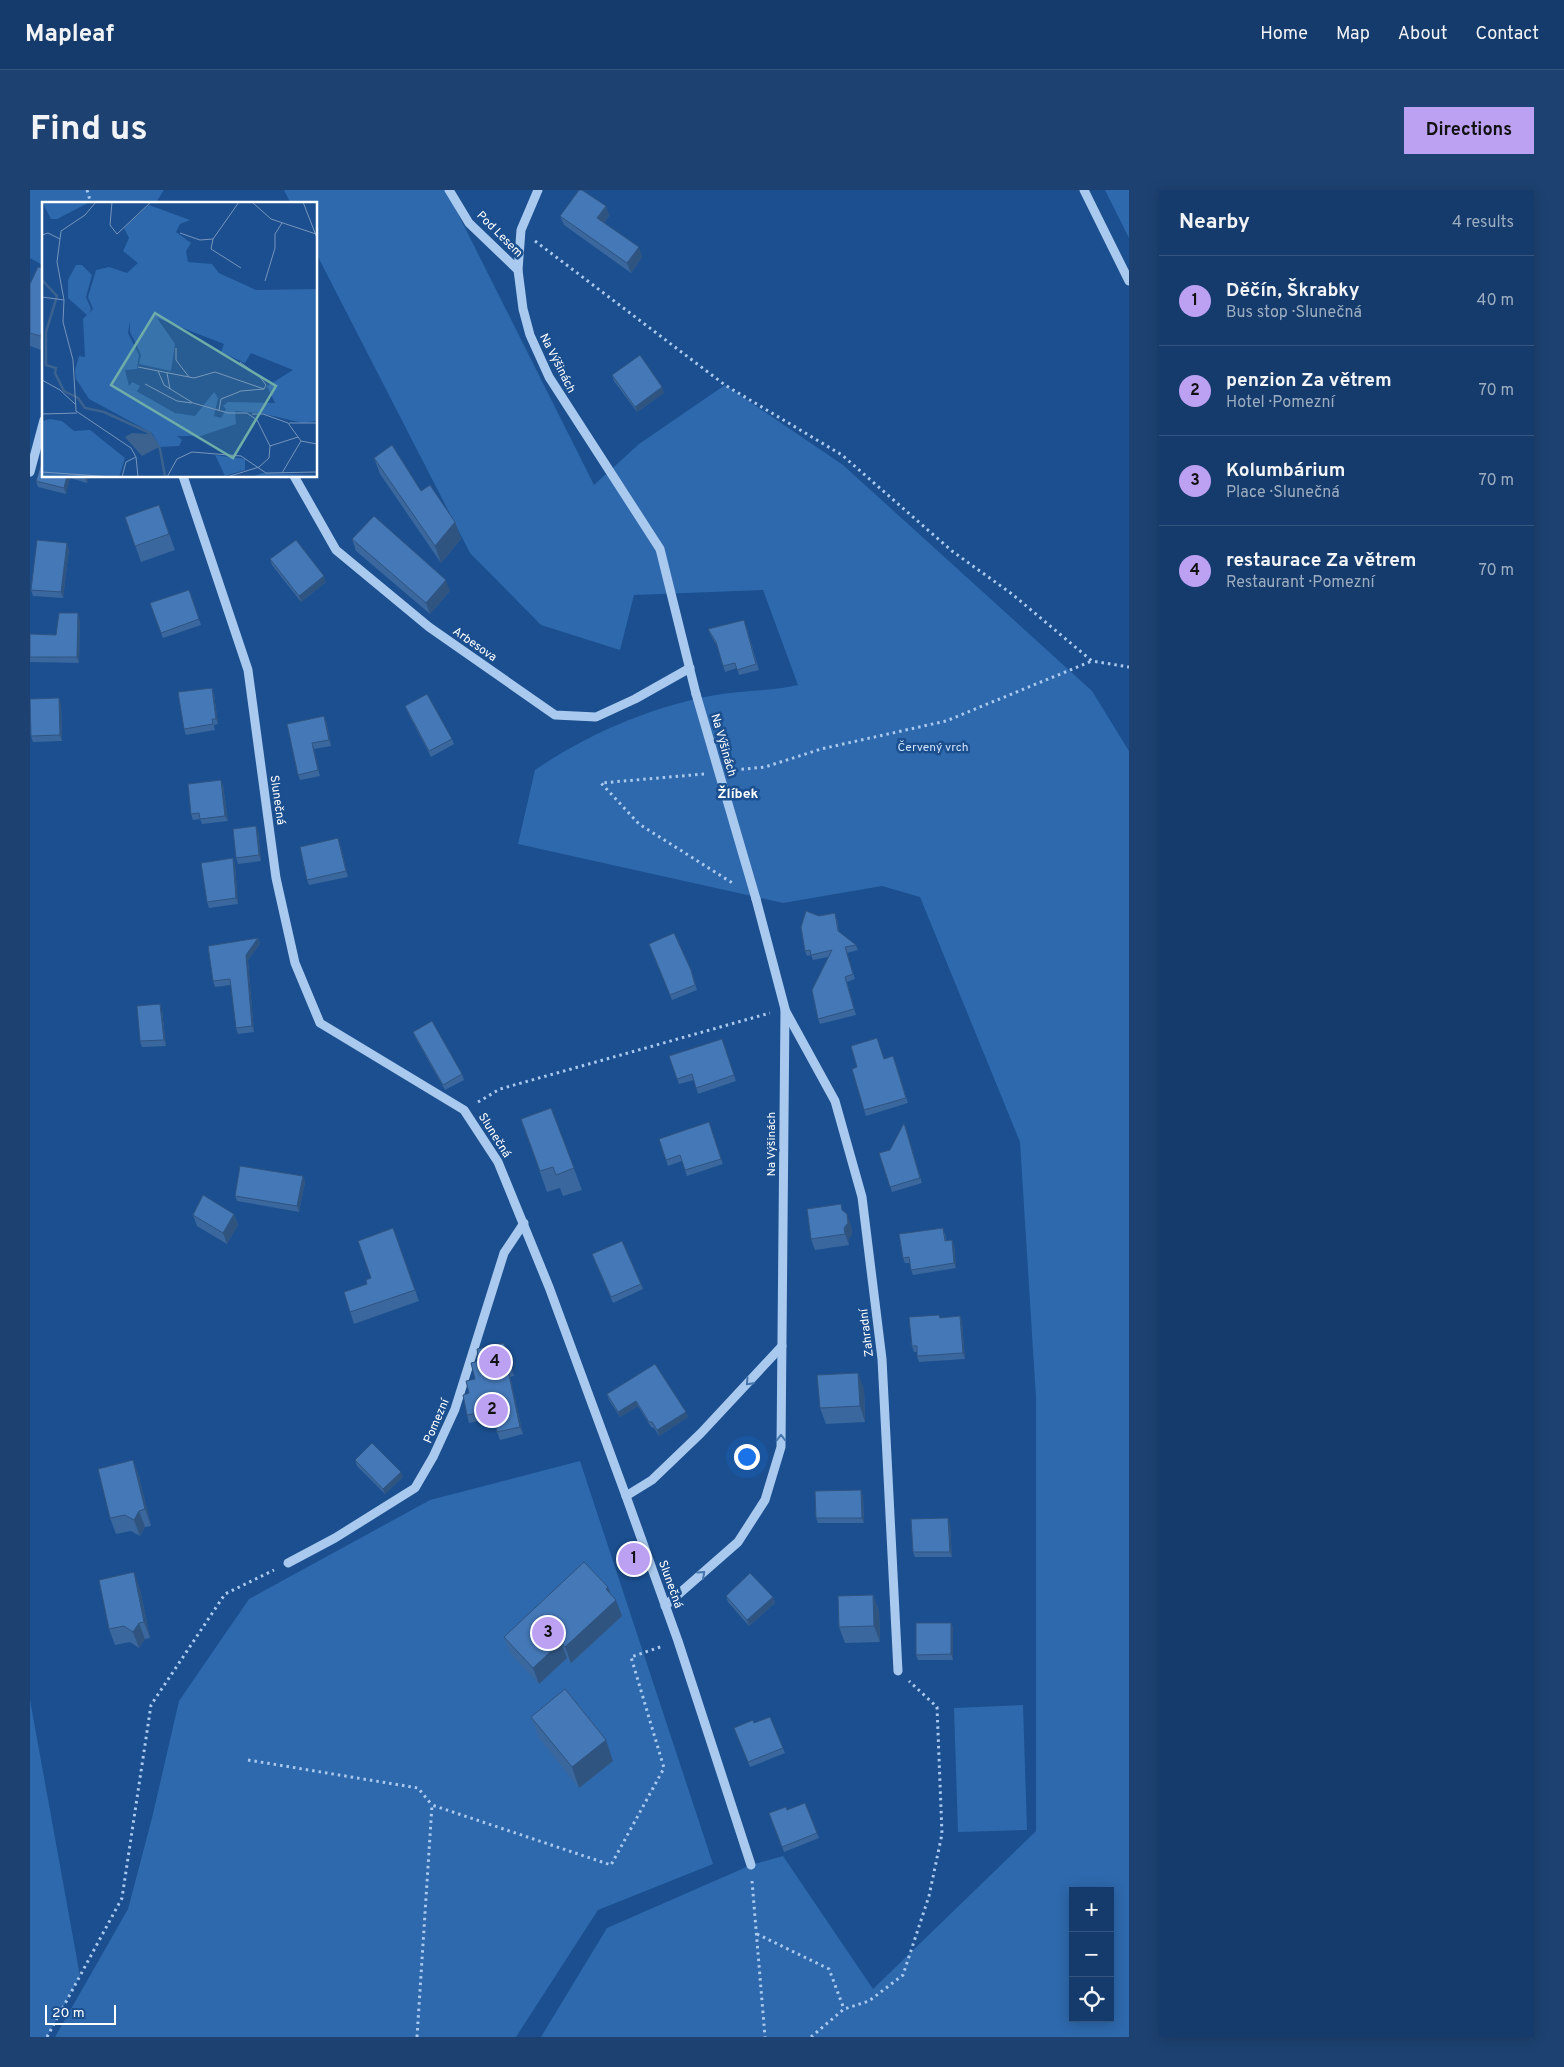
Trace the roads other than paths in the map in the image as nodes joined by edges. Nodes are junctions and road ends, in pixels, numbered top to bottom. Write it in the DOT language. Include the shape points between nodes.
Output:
graph roads {
  1 [pos="450,190"];
  2 [pos="538,190"];
  3 [pos="1084,190"];
  4 [pos="518,270"];
  5 [pos="1129,281"];
  6 [pos="42,427"];
  7 [pos="30,472"];
  8 [pos="184,478"];
  9 [pos="295,478"];
  10 [pos="690,668"];
  11 [pos="785,1009"];
  12 [pos="524,1223"];
  13 [pos="782,1346"];
  14 [pos="626,1496"];
  15 [pos="288,1563"];
  16 [pos="665,1606"];
  17 [pos="898,1671"];
  18 [pos="751,1865"];
  1 -- 4 [label="street, Pod Lesem" via="469,223"];
  2 -- 4 [label="street, Na Výšinách" via="521,230"];
  3 -- 5 [label="street"];
  4 -- 10 [label="street, Na Výšinách" via="530,335 549,377 660,549"];
  6 -- 7 [label="street"];
  8 -- 12 [label="street, Slunečná" via="248,670 276,878 295,963 320,1023 464,1110 498,1162"];
  9 -- 10 [label="street, Arbesova" via="336,550 428,627 555,715 596,717"];
  10 -- 11 [label="street, Na Výšinách, bridge"];
  11 -- 13 [label="street, Na Výšinách"];
  11 -- 17 [label="street, Zahradní" via="835,1101 862,1197 882,1359"];
  12 -- 14 [label="street, Slunečná"];
  12 -- 15 [label="street, Pomezní" via="504,1253 455,1409 415,1488"];
  13 -- 14 [label="street, one-way" via="701,1433 652,1480"];
  16 -- 13 [label="street, Na Výšinách, one-way" via="738,1542 765,1500 781,1447"];
  14 -- 16 [label="street, Slunečná"];
  16 -- 18 [label="street, Slunečná"];
}
